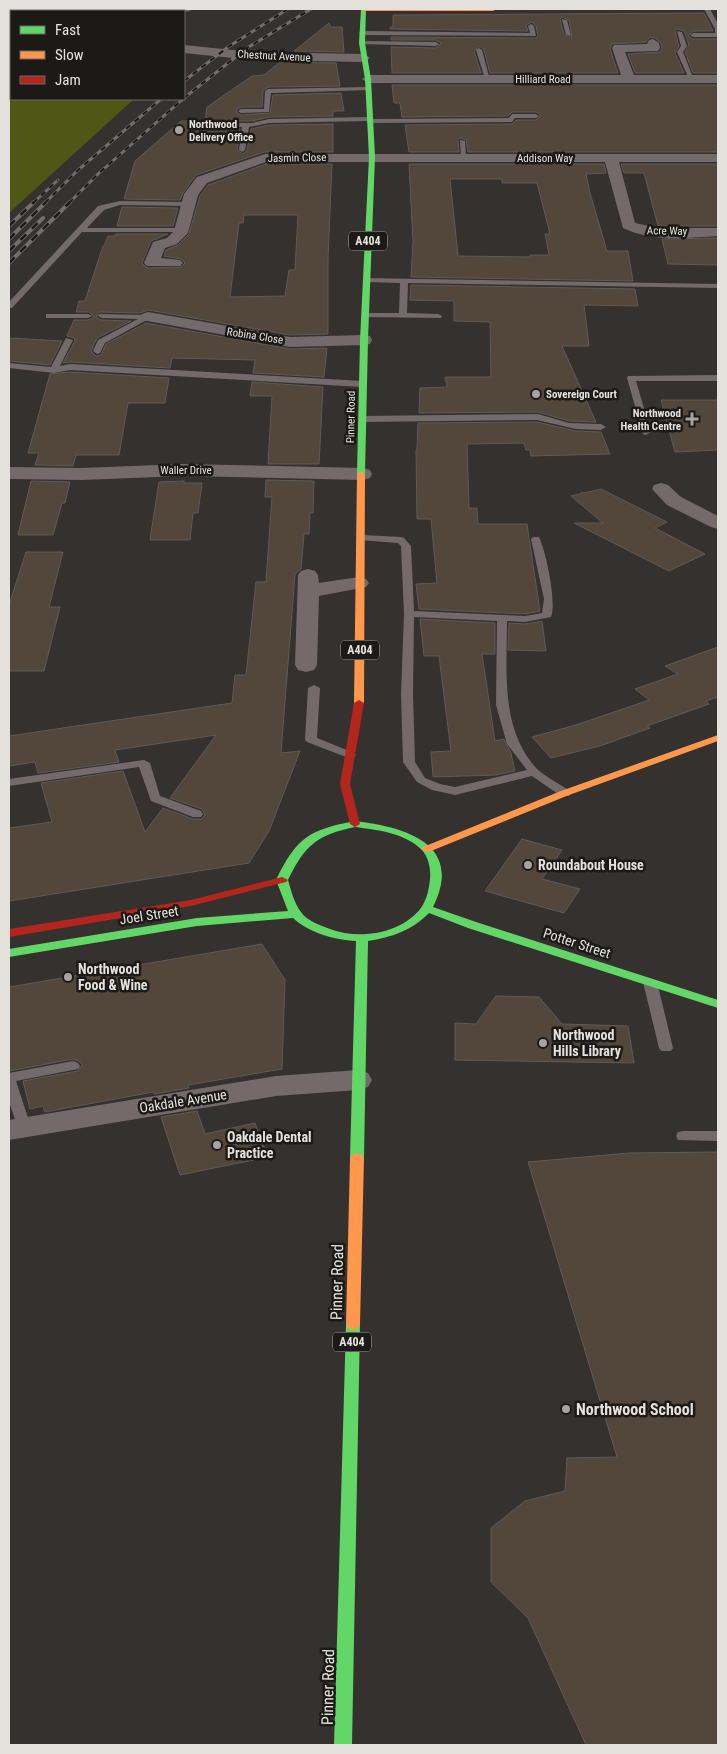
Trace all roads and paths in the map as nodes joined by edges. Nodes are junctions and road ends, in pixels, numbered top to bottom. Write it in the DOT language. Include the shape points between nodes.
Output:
graph roads {
  1 [pos="186,9"];
  2 [pos="363,9"];
  3 [pos="492,9"];
  4 [pos="707,9"];
  5 [pos="132,10"];
  6 [pos="564,20"];
  7 [pos="531,26"];
  8 [pos="679,32"];
  9 [pos="568,34"];
  10 [pos="693,36"];
  11 [pos="362,38"];
  12 [pos="652,43"];
  13 [pos="436,44"];
  14 [pos="185,49"];
  15 [pos="479,50"];
  16 [pos="326,58"];
  17 [pos="364,58"];
  18 [pos="273,68"];
  19 [pos="488,79"];
  20 [pos="630,79"];
  21 [pos="692,79"];
  22 [pos="718,79"];
  23 [pos="368,84"];
  24 [pos="241,111"];
  25 [pos="536,116"];
  26 [pos="370,120"];
  27 [pos="246,125"];
  28 [pos="203,132"];
  29 [pos="462,141"];
  30 [pos="242,150"];
  31 [pos="372,158"];
  32 [pos="464,158"];
  33 [pos="610,158"];
  34 [pos="718,158"];
  35 [pos="188,204"];
  36 [pos="80,230"];
  37 [pos="181,230"];
  38 [pos="718,232"];
  39 [pos="176,263"];
  40 [pos="366,280"];
  41 [pos="404,281"];
  42 [pos="718,286"];
  43 [pos="9,306"];
  44 [pos="365,315"];
  45 [pos="49,316"];
  46 [pos="88,316"];
  47 [pos="102,316"];
  48 [pos="402,316"];
  49 [pos="438,316"];
  50 [pos="148,317"];
  51 [pos="69,340"];
  52 [pos="364,340"];
  53 [pos="97,350"];
  54 [pos="9,366"];
  55 [pos="54,370"];
  56 [pos="718,378"];
  57 [pos="364,384"];
  58 [pos="363,420"];
  59 [pos="601,427"];
  60 [pos="646,432"];
  61 [pos="9,473"];
  62 [pos="363,474"];
  63 [pos="661,488"];
  64 [pos="718,523"];
  65 [pos="362,538"];
  66 [pos="536,539"];
  67 [pos="359,583"];
  68 [pos="409,614"];
  69 [pos="502,618"];
  70 [pos="306,666"];
  71 [pos="314,688"];
  72 [pos="718,738"];
  73 [pos="350,755"];
  74 [pos="534,772"];
  75 [pos="9,783"];
  76 [pos="565,793"];
  77 [pos="197,814"];
  78 [pos="355,824"];
  79 [pos="427,849"];
  80 [pos="282,880"];
  81 [pos="428,909"];
  82 [pos="295,914"];
  83 [pos="9,933"];
  84 [pos="362,940"];
  85 [pos="9,953"];
  86 [pos="650,982"];
  87 [pos="718,1004"];
  88 [pos="666,1048"];
  89 [pos="73,1066"];
  90 [pos="9,1079"];
  91 [pos="358,1080"];
  92 [pos="16,1128"];
  93 [pos="683,1136"];
  94 [pos="718,1136"];
  95 [pos="343,1745"];
  1 -- 5 [label="street"];
  2 -- 3 [label="main road"];
  2 -- 11 [label="main road, Pinner Road / A404"];
  4 -- 10 [label="lane" via="718,35"];
  6 -- 9 [label="lane"];
  7 -- 11 [label="lane" via="534,35"];
  8 -- 21 [label="lane" via="684,46 680,52"];
  11 -- 13 [label="lane"];
  11 -- 17 [label="main road, Pinner Road / A404"];
  12 -- 20 [label="street" via="654,48 618,48"];
  14 -- 16 [label="street, Chestnut Avenue" via="252,56"];
  15 -- 19 [label="lane"];
  16 -- 17 [label="street, Chestnut Avenue"];
  16 -- 18 [label="street" via="312,65"];
  17 -- 23 [label="main road, Pinner Road / A404"];
  19 -- 20 [label="street, Hilliard Road"];
  19 -- 23 [label="street, Hilliard Road"];
  20 -- 21 [label="street, Hilliard Road"];
  21 -- 22 [label="street, Hilliard Road"];
  23 -- 24 [label="lane" via="268,92 267,110"];
  23 -- 26 [label="main road, Pinner Road / A404"];
  25 -- 26 [label="lane" via="512,116 512,120"];
  26 -- 27 [label="lane" via="269,121"];
  26 -- 31 [label="main road, Pinner Road / A404"];
  27 -- 28 [label="lane" via="205,126"];
  27 -- 30 [label="lane"];
  29 -- 32 [label="lane"];
  31 -- 32 [label="street, Addison Way"];
  31 -- 35 [label="street, Jasmin Close" via="280,157 254,161 202,180"];
  31 -- 40 [label="main road, Pinner Road / A404"];
  32 -- 33 [label="street, Addison Way"];
  33 -- 34 [label="street, Addison Way"];
  33 -- 38 [label="street, Acre Way" via="628,226 647,232"];
  35 -- 36 [label="lane" via="111,204 101,208"];
  35 -- 37 [label="street, Jasmin Close"];
  36 -- 37 [label="lane"];
  36 -- 43 [label="lane"];
  37 -- 39 [label="street" via="172,241 158,245 152,263"];
  40 -- 41 [label="lane"];
  40 -- 44 [label="main road, Pinner Road / A404"];
  41 -- 42 [label="lane"];
  41 -- 48 [label="lane"];
  44 -- 48 [label="lane"];
  44 -- 52 [label="main road, Pinner Road / A404"];
  45 -- 46 [label="lane"];
  47 -- 50 [label="lane"];
  48 -- 49 [label="lane"];
  50 -- 52 [label="street, Robina Close" via="290,342"];
  50 -- 53 [label="lane" via="101,342"];
  51 -- 55 [label="lane"];
  52 -- 57 [label="main road, Pinner Road / A404"];
  54 -- 55 [label="lane"];
  55 -- 57 [label="lane" via="70,367"];
  56 -- 60 [label="lane" via="631,378"];
  57 -- 58 [label="main road, Pinner Road / A404"];
  58 -- 59 [label="lane" via="538,417 576,428"];
  58 -- 62 [label="main road, Pinner Road / A404"];
  61 -- 62 [label="street, Waller Drive" via="183,470"];
  62 -- 65 [label="main road, Pinner Road / A404"];
  63 -- 64 [label="street" via="674,501"];
  65 -- 67 [label="main road, Pinner Road / A404"];
  65 -- 68 [label="lane" via="401,540 406,546"];
  66 -- 69 [label="lane" via="549,599 547,616"];
  67 -- 70 [label="street" via="309,583"];
  67 -- 73 [label="main road, Pinner Road / A404" via="360,694"];
  68 -- 69 [label="lane"];
  68 -- 74 [label="lane" via="409,762 421,780 455,792"];
  69 -- 74 [label="lane" via="502,705 512,744"];
  71 -- 73 [label="lane" via="311,740"];
  72 -- 76 [label="main road"];
  73 -- 78 [label="main road, Pinner Road / A404" via="345,784"];
  74 -- 76 [label="lane"];
  75 -- 77 [label="lane" via="144,763 156,798"];
  76 -- 79 [label="main road"];
  78 -- 79 [label="main road" via="406,836"];
  78 -- 80 [label="main road" via="326,829 307,839 293,855"];
  79 -- 81 [label="main road" via="436,865 436,893"];
  80 -- 82 [label="main road"];
  80 -- 83 [label="main road, Joel Street" via="191,903"];
  81 -- 84 [label="main road" via="410,924 386,936"];
  81 -- 86 [label="main road, Potter Street"];
  82 -- 84 [label="main road" via="338,936"];
  82 -- 85 [label="main road, Joel Street" via="197,922"];
  84 -- 91 [label="main road, Pinner Road / A404"];
  86 -- 87 [label="main road, Potter Street"];
  86 -- 88 [label="lane"];
  89 -- 90 [label="lane"];
  90 -- 92 [label="lane"];
  91 -- 92 [label="street, Oakdale Avenue" via="276,1086"];
  91 -- 95 [label="main road, Pinner Road / A404"];
  93 -- 94 [label="lane"];
}
